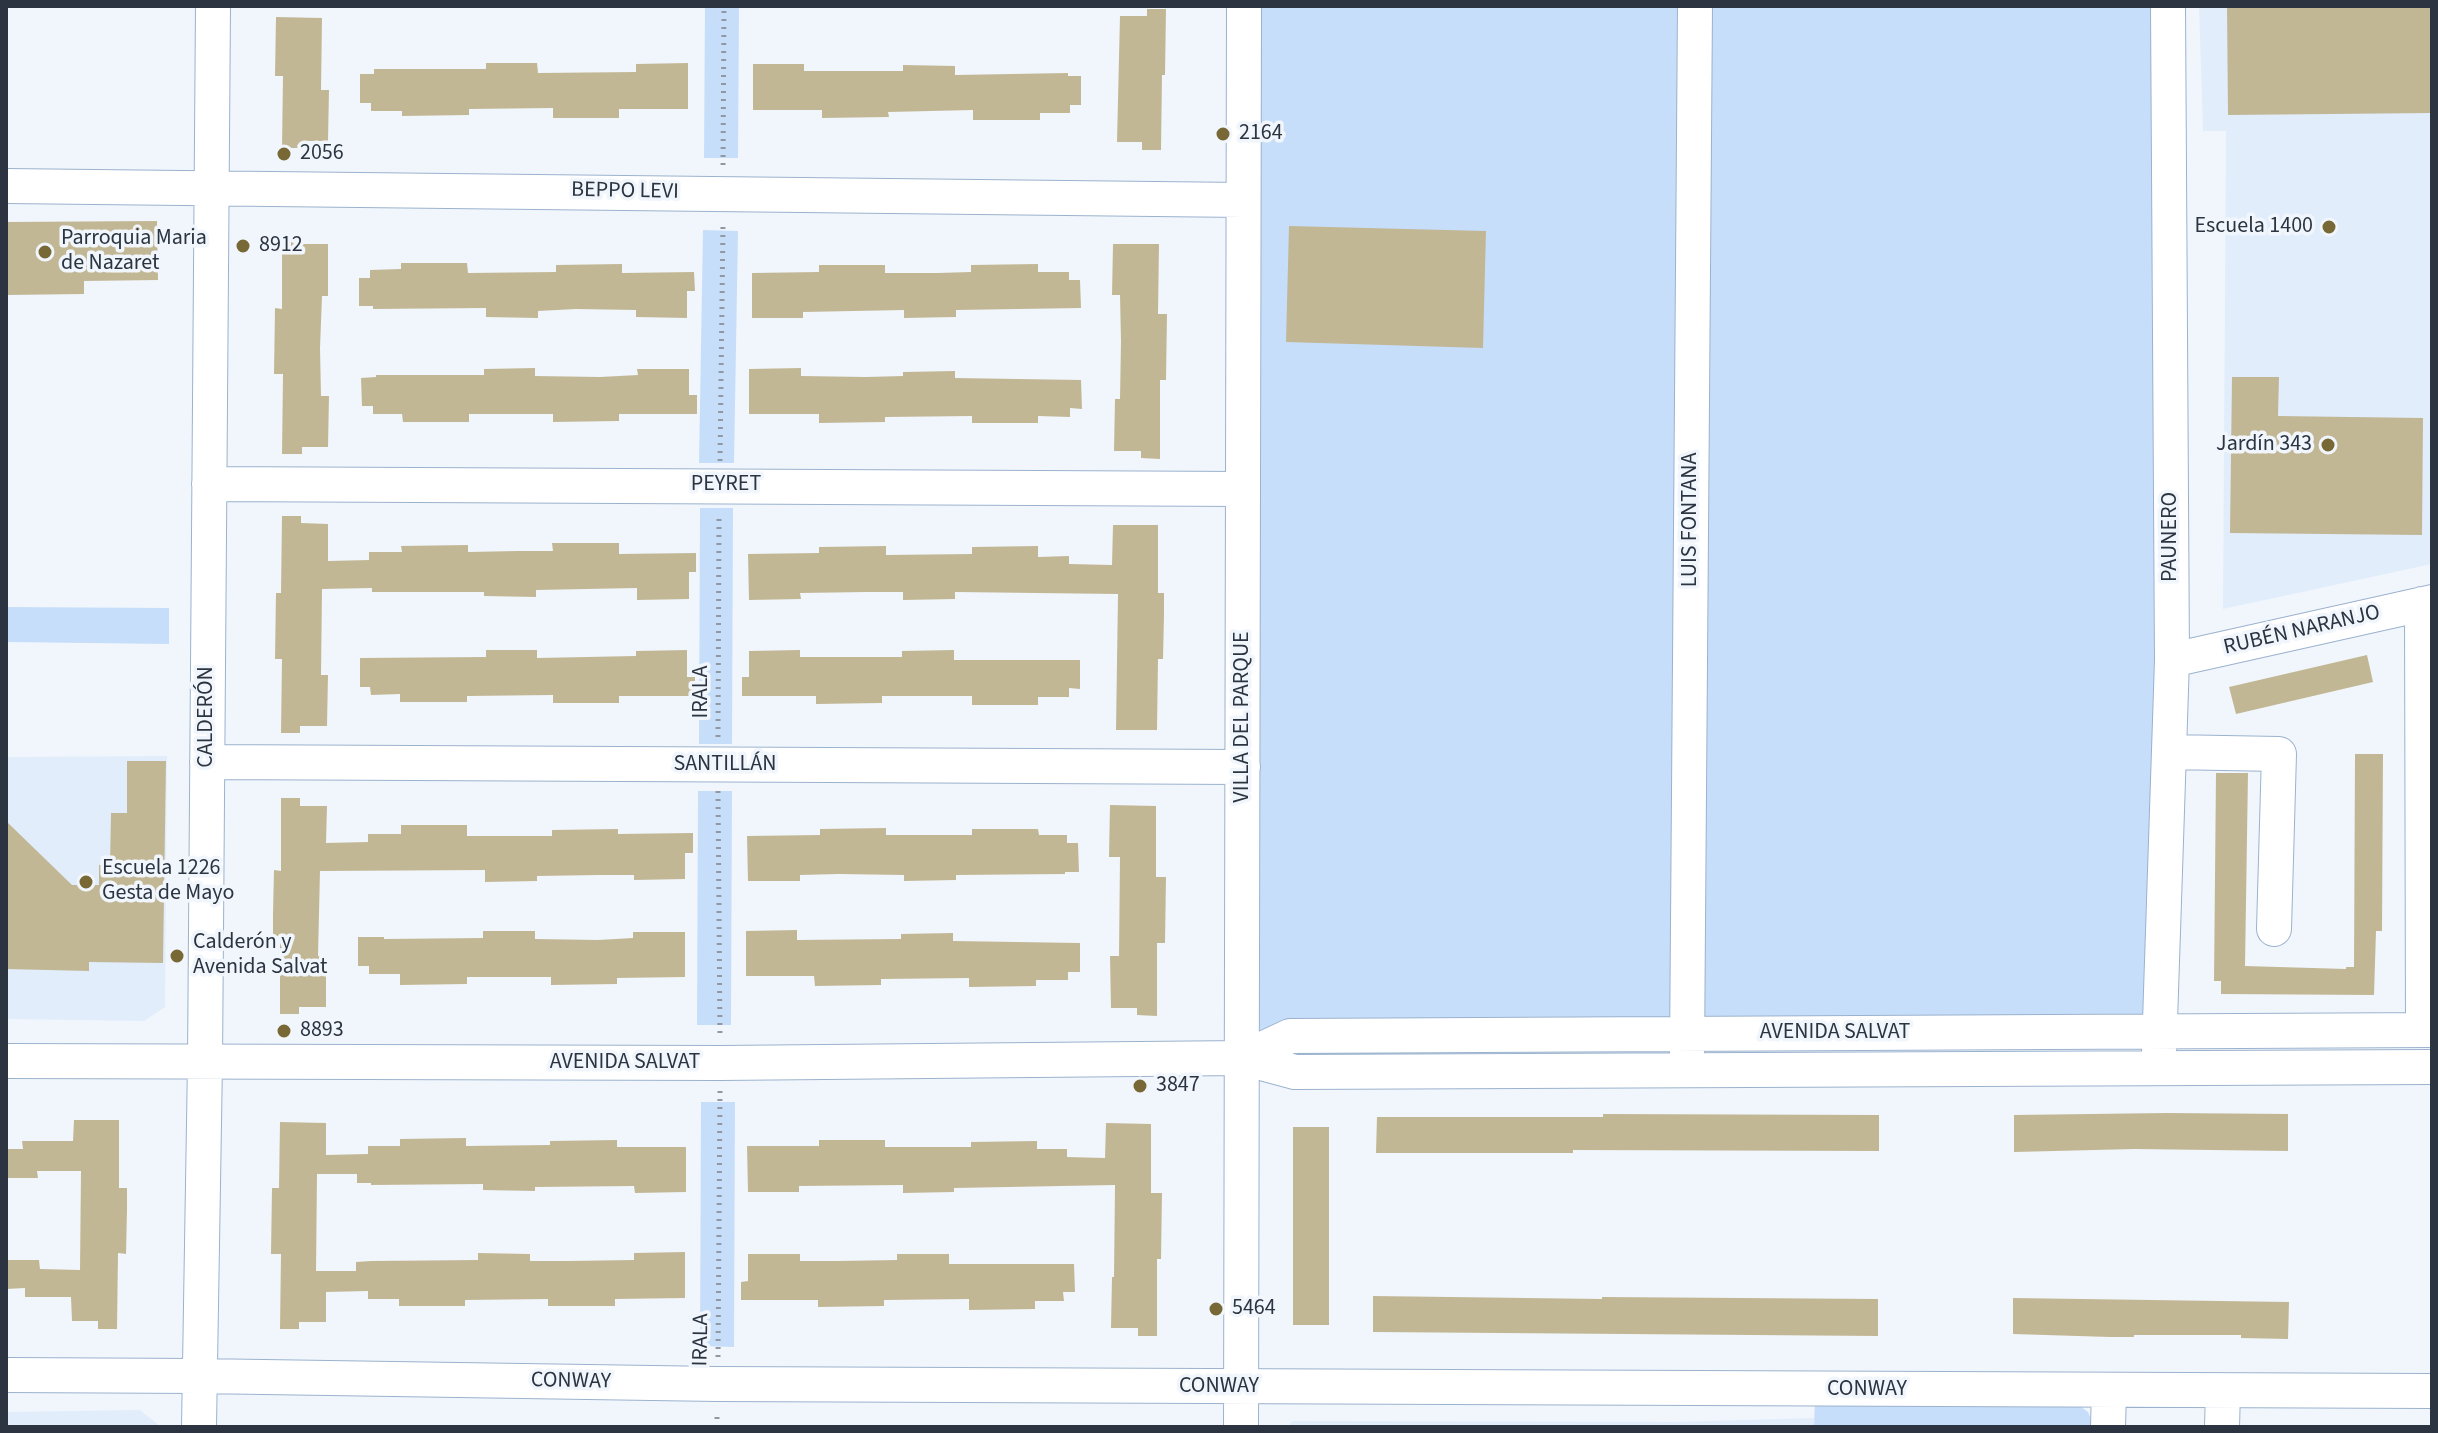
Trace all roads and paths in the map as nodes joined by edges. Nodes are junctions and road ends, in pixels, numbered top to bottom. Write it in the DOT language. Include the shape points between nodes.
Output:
graph roads {
  1 [pos="213,6"];
  2 [pos="724,6"];
  3 [pos="1244,6"];
  4 [pos="1695,6"];
  5 [pos="2168,6"];
  6 [pos="6,186"];
  7 [pos="212,187"];
  8 [pos="723,193"];
  9 [pos="1243,200"];
  10 [pos="209,484"];
  11 [pos="720,485"];
  12 [pos="1243,489"];
  13 [pos="2427,603"];
  14 [pos="2172,660"];
  15 [pos="2169,752"];
  16 [pos="207,762"];
  17 [pos="718,765"];
  18 [pos="1243,767"];
  19 [pos="2274,929"];
  20 [pos="2428,1030"];
  21 [pos="2158,1031"];
  22 [pos="1687,1034"];
  23 [pos="1243,1058"];
  24 [pos="6,1061"];
  25 [pos="205,1062"];
  26 [pos="720,1063"];
  27 [pos="2432,1067"];
  28 [pos="2159,1068"];
  29 [pos="1687,1070"];
  30 [pos="6,1375"];
  31 [pos="199,1376"];
  32 [pos="717,1384"];
  33 [pos="1241,1387"];
  34 [pos="2109,1391"];
  35 [pos="2223,1391"];
  36 [pos="2432,1391"];
  37 [pos="199,1427"];
  38 [pos="717,1427"];
  39 [pos="1241,1427"];
  40 [pos="2108,1427"];
  41 [pos="2222,1427"];
  1 -- 7 [label="street, CALDERÓN"];
  2 -- 8 [label="path, IRALA"];
  3 -- 9 [label="street, VILLA DEL PARQUE"];
  4 -- 22 [label="street, LUIS FONTANA"];
  5 -- 14 [label="street, PAUNERO"];
  6 -- 7 [label="street, BEPPO LEVI"];
  7 -- 8 [label="street, BEPPO LEVI"];
  7 -- 10 [label="street, CALDERÓN"];
  8 -- 9 [label="street, BEPPO LEVI"];
  8 -- 11 [label="path, IRALA"];
  9 -- 12 [label="street, VILLA DEL PARQUE"];
  10 -- 11 [label="street, PEYRET"];
  10 -- 16 [label="street, CALDERÓN"];
  11 -- 12 [label="street, PEYRET"];
  11 -- 17 [label="path, IRALA"];
  12 -- 18 [label="street, VILLA DEL PARQUE"];
  13 -- 14 [label="street, RUBÉN NARANJO"];
  13 -- 20 [label="street"];
  14 -- 15 [label="street, PAUNERO"];
  15 -- 19 [label="street" via="2279,754"];
  15 -- 21 [label="street, PAUNERO"];
  16 -- 17 [label="street, SANTILLÁN"];
  16 -- 25 [label="street, CALDERÓN"];
  17 -- 18 [label="street, SANTILLÁN"];
  17 -- 26 [label="path, IRALA"];
  18 -- 23 [label="street, VILLA DEL PARQUE"];
  20 -- 21 [label="street, AVENIDA SALVAT"];
  21 -- 22 [label="street, AVENIDA SALVAT"];
  21 -- 28 [label="street, PAUNERO"];
  22 -- 23 [label="street, AVENIDA SALVAT" via="1290,1036"];
  22 -- 29 [label="street, LUIS FONTANA"];
  23 -- 26 [label="street, AVENIDA SALVAT"];
  23 -- 29 [label="street, AVENIDA SALVAT" via="1295,1072"];
  23 -- 33 [label="street, VILLA DEL PARQUE"];
  24 -- 25 [label="street, AVENIDA SALVAT"];
  25 -- 26 [label="street, AVENIDA SALVAT"];
  25 -- 31 [label="street, CALDERÓN"];
  26 -- 32 [label="path, IRALA"];
  27 -- 28 [label="street, AVENIDA SALVAT"];
  28 -- 29 [label="street, AVENIDA SALVAT"];
  30 -- 31 [label="street, CONWAY"];
  31 -- 32 [label="street, CONWAY"];
  31 -- 37 [label="street, CALDERÓN"];
  32 -- 33 [label="street, CONWAY"];
  32 -- 38 [label="path, IRALA"];
  33 -- 34 [label="street, CONWAY"];
  33 -- 39 [label="street, VILLA DEL PARQUE"];
  34 -- 35 [label="street, CONWAY"];
  34 -- 40 [label="street"];
  35 -- 36 [label="street, CONWAY"];
  35 -- 41 [label="street"];
}
